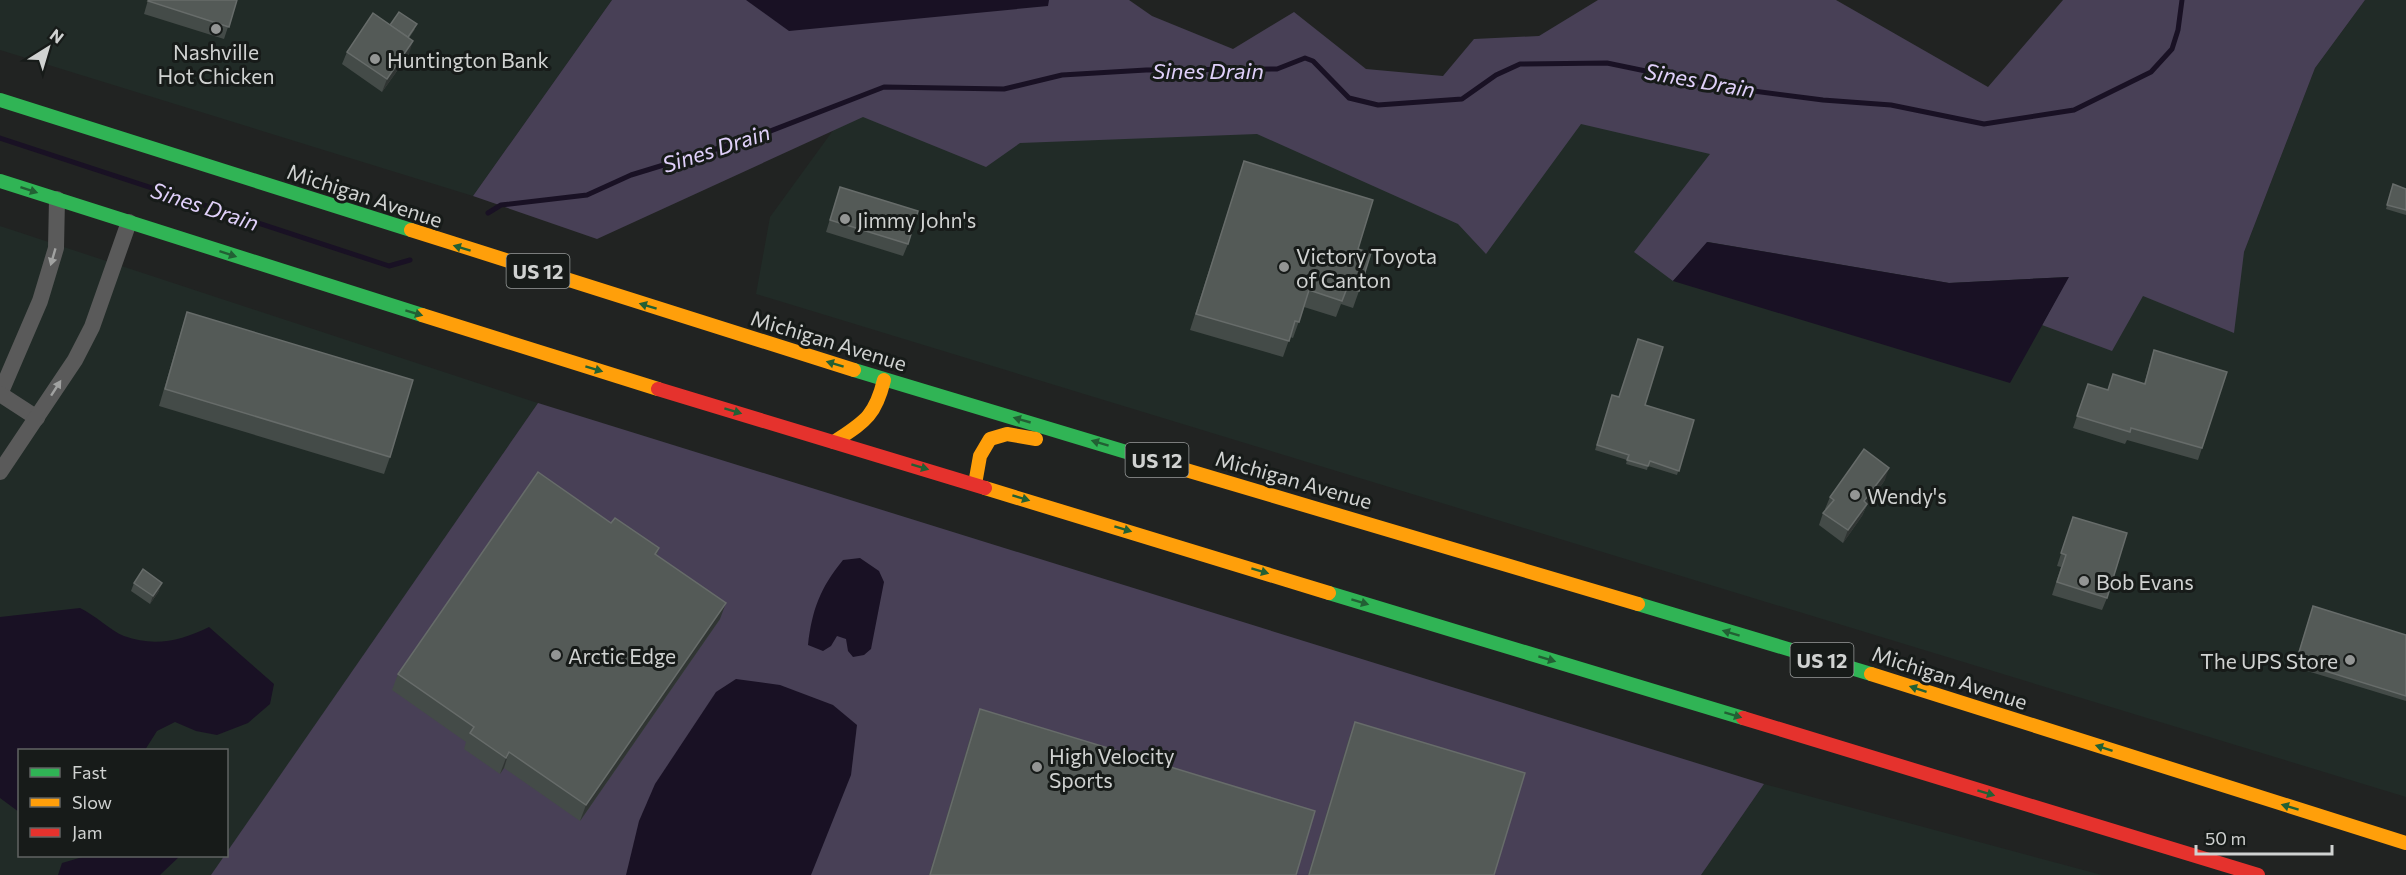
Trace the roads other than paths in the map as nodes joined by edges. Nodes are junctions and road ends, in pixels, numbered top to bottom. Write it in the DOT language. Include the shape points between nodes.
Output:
graph roads {
  1 [pos="0,100"];
  2 [pos="0,181"];
  3 [pos="57,199"];
  4 [pos="129,222"];
  5 [pos="884,380"];
  6 [pos="0,394"];
  7 [pos="37,418"];
  8 [pos="834,442"];
  9 [pos="0,471"];
  10 [pos="1219,479"];
  11 [pos="1177,482"];
  12 [pos="975,484"];
  13 [pos="1200,489"];
  14 [pos="2406,843"];
  15 [pos="2258,875"];
  5 -- 1 [label="main road, Michigan Avenue / US 12, one-way"];
  2 -- 3 [label="main road, one-way"];
  3 -- 4 [label="main road"];
  3 -- 6 [label="street, one-way" via="56,248 25,342"];
  7 -- 4 [label="street, one-way" via="92,327"];
  4 -- 8 [label="main road, one-way"];
  5 -- 8 [label="main road" via="878,408 869,420"];
  10 -- 5 [label="main road, Michigan Avenue / US 12, one-way"];
  6 -- 7 [label="street"];
  7 -- 9 [label="street"];
  8 -- 12 [label="main road, one-way"];
  10 -- 13 [label="main road"];
  14 -- 10 [label="main road, Michigan Avenue / US 12, one-way" via="1859,670"];
  11 -- 12 [label="main road" via="1031,437 1000,433 979,452"];
  12 -- 15 [label="main road, one-way"];
}
